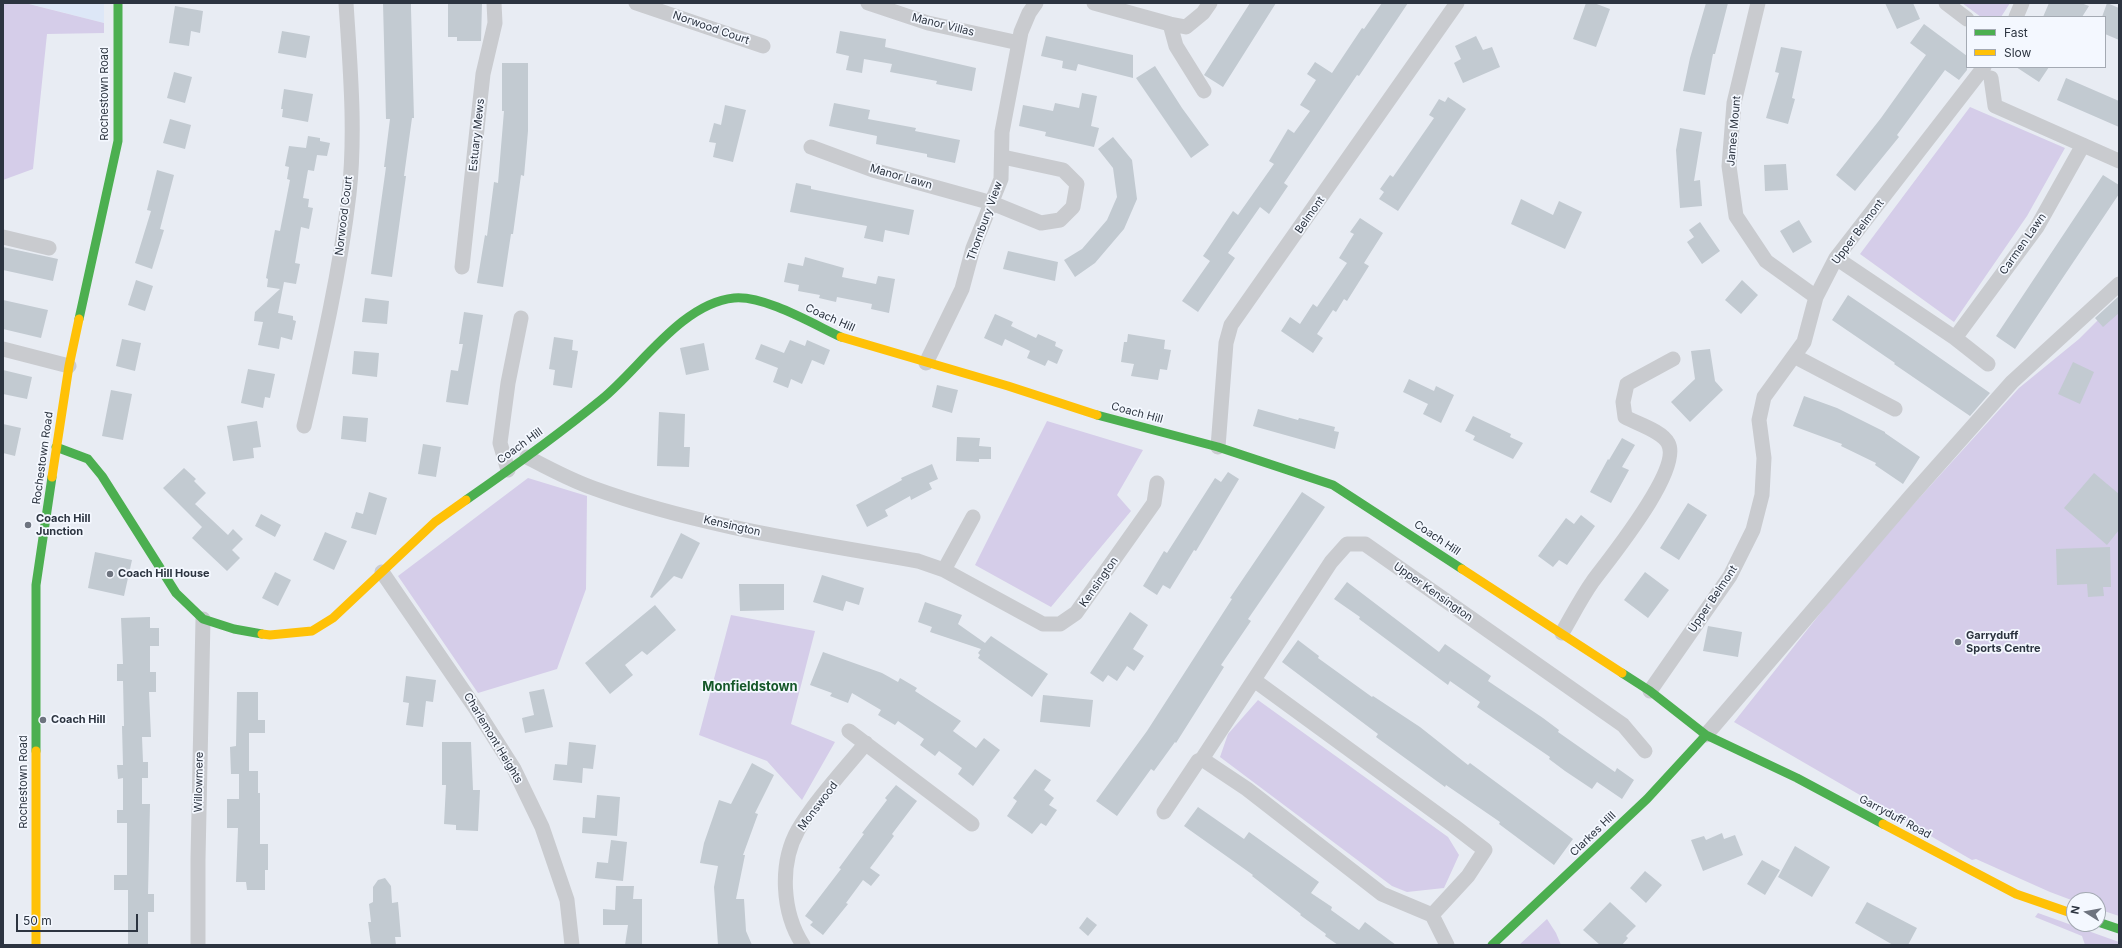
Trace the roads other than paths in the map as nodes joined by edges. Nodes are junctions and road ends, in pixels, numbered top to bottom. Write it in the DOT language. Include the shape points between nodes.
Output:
graph roads {
  1 [pos="118,3"];
  2 [pos="346,3"];
  3 [pos="494,3"];
  4 [pos="636,3"];
  5 [pos="868,3"];
  6 [pos="1036,3"];
  7 [pos="1094,3"];
  8 [pos="1210,3"];
  9 [pos="1457,3"];
  10 [pos="1758,3"];
  11 [pos="1946,3"];
  12 [pos="2022,3"];
  13 [pos="2016,16"];
  14 [pos="1966,18"];
  15 [pos="1170,24"];
  16 [pos="1019,43"];
  17 [pos="763,46"];
  18 [pos="1987,72"];
  19 [pos="1204,91"];
  20 [pos="2083,145"];
  21 [pos="811,147"];
  22 [pos="1003,157"];
  23 [pos="2119,161"];
  24 [pos="992,203"];
  25 [pos="3,237"];
  26 [pos="49,248"];
  27 [pos="1836,258"];
  28 [pos="462,267"];
  29 [pos="2119,284"];
  30 [pos="1816,297"];
  31 [pos="521,318"];
  32 [pos="1955,338"];
  33 [pos="3,349"];
  34 [pos="1794,356"];
  35 [pos="1673,360"];
  36 [pos="926,363"];
  37 [pos="1988,364"];
  38 [pos="69,366"];
  39 [pos="1895,409"];
  40 [pos="304,426"];
  41 [pos="56,447"];
  42 [pos="1218,447"];
  43 [pos="527,458"];
  44 [pos="508,470"];
  45 [pos="1157,483"];
  46 [pos="973,517"];
  47 [pos="944,570"];
  48 [pos="382,572"];
  49 [pos="203,619"];
  50 [pos="1562,633"];
  51 [pos="1254,680"];
  52 [pos="1650,691"];
  53 [pos="849,731"];
  54 [pos="1706,735"];
  55 [pos="866,743"];
  56 [pos="1645,751"];
  57 [pos="1202,759"];
  58 [pos="1164,812"];
  59 [pos="972,824"];
  60 [pos="2066,911"];
  61 [pos="1432,914"];
  62 [pos="2106,925"];
  63 [pos="2119,929"];
  64 [pos="36,945"];
  65 [pos="198,945"];
  66 [pos="572,945"];
  67 [pos="803,945"];
  68 [pos="1448,945"];
  69 [pos="1492,945"];
  1 -- 38 [label="street, Rochestown Road" via="118,141"];
  2 -- 40 [label="street, Norwood Court" via="352,122 349,193 335,282 314,390"];
  3 -- 28 [label="street, Estuary Mews" via="495,23 484,74"];
  4 -- 17 [label="street, Norwood Court"];
  5 -- 16 [label="street, Manor Villas" via="928,22"];
  6 -- 16 [label="street, Thornbury View" via="1029,13"];
  7 -- 15 [label="street"];
  8 -- 15 [label="street" via="1186,26"];
  9 -- 42 [label="street, Belmont" via="1231,325 1226,343"];
  10 -- 30 [label="street, James Mount" via="1734,102 1729,166 1736,216 1766,261"];
  11 -- 14 [label="street"];
  12 -- 13 [label="street"];
  15 -- 19 [label="street" via="1176,46"];
  16 -- 22 [label="street, Thornbury View" via="1002,132"];
  18 -- 20 [label="street" via="1995,106"];
  18 -- 27 [label="street, Upper Belmont"];
  20 -- 23 [label="street"];
  20 -- 32 [label="street, Carmen Lawn" via="2037,227"];
  21 -- 24 [label="street, Manor Lawn" via="873,170"];
  22 -- 24 [label="street, Thornbury View" via="1001,179"];
  22 -- 24 [label="street, Manor Lawn" via="1063,170 1077,184 1073,207 1060,220 1041,223"];
  24 -- 36 [label="street, Thornbury View" via="973,248 962,289"];
  25 -- 26 [label="street"];
  27 -- 30 [label="street, Upper Belmont"];
  27 -- 32 [label="street"];
  29 -- 54 [label="street" via="2012,382"];
  30 -- 34 [label="street, Upper Belmont" via="1804,342"];
  31 -- 44 [label="street" via="508,382 500,443"];
  32 -- 37 [label="street"];
  33 -- 38 [label="street"];
  34 -- 39 [label="street"];
  34 -- 52 [label="street, Upper Belmont" via="1764,397 1759,420 1764,458 1762,495 1753,530 1730,576"];
  35 -- 50 [label="street" via="1627,384 1622,402 1625,417 1660,433 1669,444 1670,462 1642,516 1592,582"];
  36 -- 42 [label="street, Coach Hill" via="1080,410"];
  36 -- 43 [label="street, Coach Hill" via="847,340 779,308 753,300 735,298 713,302 682,322 603,398"];
  38 -- 41 [label="street, Rochestown Road"];
  41 -- 49 [label="street, Coach Hill" via="88,459 102,476 176,593"];
  41 -- 64 [label="street, Rochestown Road" via="36,585"];
  42 -- 50 [label="street, Coach Hill" via="1333,485"];
  43 -- 44 [label="street, Coach Hill"];
  43 -- 47 [label="street, Kensington" via="592,488 641,504 737,529 918,560"];
  44 -- 48 [label="street, Coach Hill" via="435,522"];
  45 -- 47 [label="street, Kensington" via="1154,503 1076,613 1060,624 1043,624"];
  46 -- 47 [label="street"];
  48 -- 49 [label="street, Coach Hill" via="333,618 312,630 270,635 234,629"];
  48 -- 66 [label="street, Charlemont Heights" via="514,769 542,827 567,900"];
  49 -- 65 [label="street, Willowmere"];
  50 -- 52 [label="street, Coach Hill"];
  51 -- 56 [label="street, Upper Kensington" via="1331,562 1347,544 1365,544 1622,725"];
  51 -- 57 [label="street, Upper Kensington"];
  51 -- 61 [label="street" via="1485,850 1468,876"];
  52 -- 54 [label="street, Coach Hill"];
  53 -- 55 [label="street"];
  54 -- 60 [label="street, Garryduff Road" via="1797,778 1985,879 2016,894"];
  54 -- 69 [label="street, Clarkes Hill" via="1647,799"];
  55 -- 59 [label="street"];
  55 -- 67 [label="street, Monswood" via="798,831 786,864 786,902"];
  57 -- 58 [label="street, Upper Kensington" via="1198,761"];
  57 -- 61 [label="street" via="1247,789 1382,894"];
  61 -- 68 [label="street"];
  62 -- 63 [label="street"];
}
